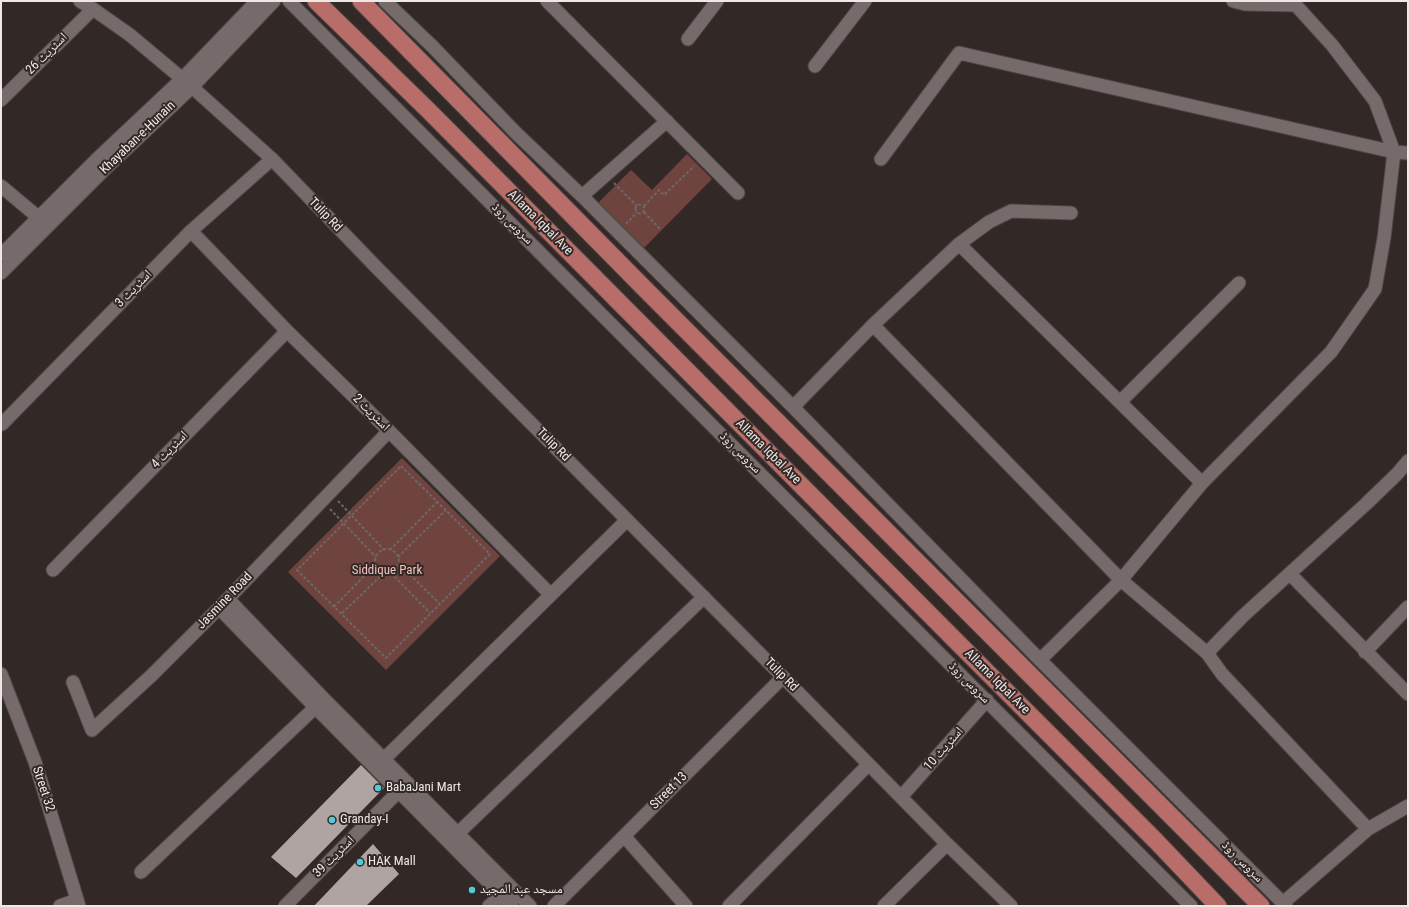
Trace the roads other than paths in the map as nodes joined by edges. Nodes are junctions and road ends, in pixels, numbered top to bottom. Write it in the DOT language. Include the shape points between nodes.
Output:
graph roads {
  1 [pos="80,1"];
  2 [pos="257,1"];
  3 [pos="274,1"];
  4 [pos="289,1"];
  5 [pos="316,1"];
  6 [pos="361,1"];
  7 [pos="385,1"];
  8 [pos="547,1"];
  9 [pos="717,1"];
  10 [pos="866,1"];
  11 [pos="1233,1"];
  12 [pos="1294,3"];
  13 [pos="93,9"];
  14 [pos="688,39"];
  15 [pos="815,66"];
  16 [pos="187,83"];
  17 [pos="2,97"];
  18 [pos="667,121"];
  19 [pos="1394,152"];
  20 [pos="1408,153"];
  21 [pos="881,159"];
  22 [pos="272,160"];
  23 [pos="1,186"];
  24 [pos="738,193"];
  25 [pos="582,196"];
  26 [pos="1071,213"];
  27 [pos="44,222"];
  28 [pos="191,231"];
  29 [pos="959,244"];
  30 [pos="1,255"];
  31 [pos="1,273"];
  32 [pos="1239,283"];
  33 [pos="873,325"];
  34 [pos="287,331"];
  35 [pos="1120,402"];
  36 [pos="793,407"];
  37 [pos="2,424"];
  38 [pos="389,432"];
  39 [pos="1408,460"];
  40 [pos="1202,483"];
  41 [pos="627,520"];
  42 [pos="53,570"];
  43 [pos="1290,574"];
  44 [pos="1121,580"];
  45 [pos="551,595"];
  46 [pos="704,597"];
  47 [pos="223,603"];
  48 [pos="1408,607"];
  49 [pos="1366,652"];
  50 [pos="1207,653"];
  51 [pos="1040,660"];
  52 [pos="1,674"];
  53 [pos="784,677"];
  54 [pos="72,682"];
  55 [pos="4,692"];
  56 [pos="1408,694"];
  57 [pos="987,700"];
  58 [pos="320,703"];
  59 [pos="380,763"];
  60 [pos="868,765"];
  61 [pos="399,792"];
  62 [pos="901,797"];
  63 [pos="1408,806"];
  64 [pos="1368,829"];
  65 [pos="624,836"];
  66 [pos="454,838"];
  67 [pos="947,844"];
  68 [pos="141,872"];
  69 [pos="502,895"];
  70 [pos="78,903"];
  71 [pos="1285,904"];
  72 [pos="60,906"];
  73 [pos="285,906"];
  74 [pos="489,906"];
  75 [pos="512,906"];
  76 [pos="530,906"];
  77 [pos="554,906"];
  78 [pos="686,906"];
  79 [pos="729,906"];
  80 [pos="884,906"];
  81 [pos="1011,906"];
  82 [pos="1191,906"];
  83 [pos="1218,906"];
  84 [pos="1261,906"];
  1 -- 13 [label="street, Tulip Rd"];
  2 -- 16 [label="street, Khayaban-e-Hunain"];
  3 -- 16 [label="street, Khayaban-e-Hunain"];
  4 -- 57 [label="street, سروس روڈ"];
  5 -- 83 [label="main road, Allama Iqbal Ave" via="428,110"];
  6 -- 84 [label="main road"];
  7 -- 25 [label="street, سروس روڈ"];
  8 -- 18 [label="street"];
  9 -- 14 [label="street"];
  10 -- 15 [label="street"];
  11 -- 12 [label="street" via="1245,4"];
  12 -- 19 [label="street" via="1332,45 1375,101"];
  13 -- 16 [label="street, Tulip Rd" via="130,35"];
  13 -- 17 [label="street, اسٹریٹ 26"];
  16 -- 22 [label="street, Tulip Rd"];
  16 -- 27 [label="street, Khayaban-e-Hunain" via="106,168"];
  18 -- 24 [label="street"];
  18 -- 25 [label="street"];
  19 -- 20 [label="street"];
  19 -- 21 [label="street" via="959,53"];
  19 -- 40 [label="street" via="1375,289 1331,352"];
  22 -- 28 [label="street, اسٹریٹ 3"];
  22 -- 41 [label="street, Tulip Rd"];
  23 -- 27 [label="street"];
  25 -- 36 [label="street, سروس روڈ"];
  26 -- 29 [label="street" via="1011,211 989,222"];
  27 -- 30 [label="street, Khayaban-e-Hunain"];
  27 -- 31 [label="street, Khayaban-e-Hunain"];
  28 -- 34 [label="street, اسٹریٹ 2"];
  28 -- 37 [label="street, اسٹریٹ 3"];
  29 -- 33 [label="street"];
  29 -- 35 [label="street"];
  32 -- 35 [label="street"];
  33 -- 36 [label="street"];
  33 -- 44 [label="street"];
  34 -- 38 [label="street, اسٹریٹ 2"];
  34 -- 42 [label="street, اسٹریٹ 4"];
  35 -- 40 [label="street"];
  36 -- 51 [label="street, سروس روڈ"];
  38 -- 45 [label="street, اسٹریٹ 2"];
  38 -- 47 [label="street, Jasmine Road"];
  39 -- 43 [label="street" via="1367,503"];
  40 -- 44 [label="street"];
  41 -- 45 [label="street"];
  41 -- 46 [label="street, Tulip Rd"];
  43 -- 49 [label="street"];
  43 -- 50 [label="street"];
  44 -- 50 [label="street"];
  44 -- 51 [label="street"];
  45 -- 59 [label="street"];
  46 -- 53 [label="street, Tulip Rd"];
  46 -- 66 [label="street"];
  47 -- 54 [label="street, Jasmine Road" via="152,675 92,730"];
  47 -- 58 [label="street"];
  48 -- 49 [label="street"];
  49 -- 56 [label="street"];
  50 -- 64 [label="street" via="1222,674"];
  51 -- 71 [label="street, سروس روڈ"];
  52 -- 55 [label="street, Street 32"];
  53 -- 60 [label="street, Tulip Rd"];
  53 -- 65 [label="street, Street 13"];
  55 -- 70 [label="street, Street 32" via="35,762"];
  57 -- 62 [label="street, اسٹریٹ 10"];
  57 -- 82 [label="street, سروس روڈ"];
  58 -- 59 [label="street"];
  58 -- 68 [label="street"];
  59 -- 61 [label="street"];
  59 -- 66 [label="street"];
  60 -- 62 [label="street, Tulip Rd"];
  60 -- 79 [label="street"];
  61 -- 66 [label="street"];
  61 -- 73 [label="street, اسٹریٹ 39"];
  62 -- 67 [label="street, Tulip Rd"];
  63 -- 64 [label="street"];
  64 -- 71 [label="street"];
  65 -- 77 [label="street, Street 13"];
  65 -- 78 [label="street"];
  66 -- 69 [label="street"];
  66 -- 76 [label="street"];
  67 -- 80 [label="street"];
  67 -- 81 [label="street, Tulip Rd"];
  69 -- 74 [label="street"];
  69 -- 75 [label="street"];
  70 -- 72 [label="street"];
}
